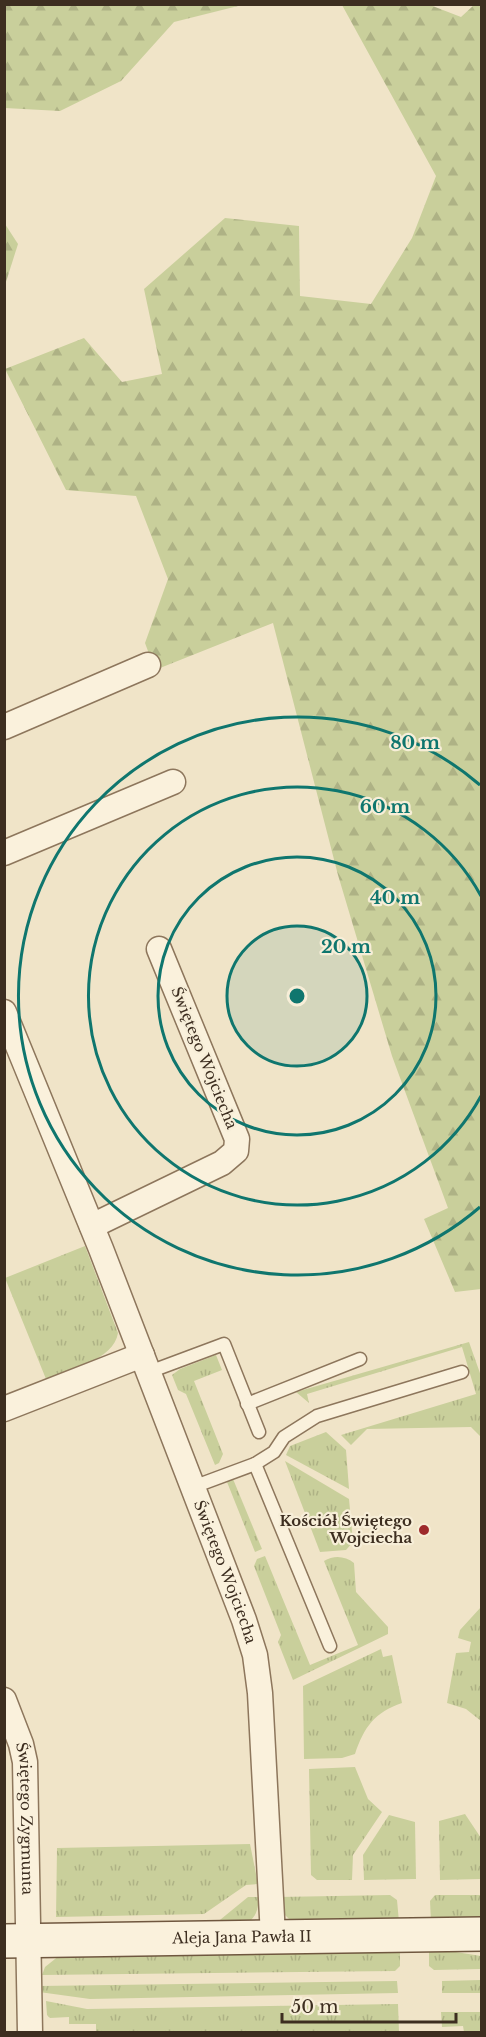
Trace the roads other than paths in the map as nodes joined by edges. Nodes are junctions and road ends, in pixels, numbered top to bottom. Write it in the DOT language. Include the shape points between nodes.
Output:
graph roads {
  1 [pos="148,665"];
  2 [pos="4,727"];
  3 [pos="173,782"];
  4 [pos="4,853"];
  5 [pos="159,949"];
  6 [pos="4,1012"];
  7 [pos="92,1226"];
  8 [pos="360,1359"];
  9 [pos="145,1364"];
  10 [pos="462,1372"];
  11 [pos="247,1404"];
  12 [pos="4,1409"];
  13 [pos="259,1432"];
  14 [pos="255,1464"];
  15 [pos="193,1486"];
  16 [pos="330,1646"];
  17 [pos="4,1700"];
  18 [pos="482,1934"];
  19 [pos="273,1936"];
  20 [pos="16,1940"];
  21 [pos="30,2032"];
  1 -- 2 [label="street"];
  3 -- 4 [label="street"];
  5 -- 7 [label="street, Świętego Wojciecha" via="237,1139 236,1151 222,1163"];
  6 -- 7 [label="street, Świętego Wojciecha"];
  7 -- 9 [label="street, Świętego Wojciecha"];
  8 -- 11 [label="lane"];
  9 -- 11 [label="lane" via="224,1344"];
  9 -- 12 [label="street"];
  9 -- 15 [label="street, Świętego Wojciecha"];
  10 -- 14 [label="lane" via="317,1416 284,1437 274,1452"];
  11 -- 13 [label="lane"];
  14 -- 15 [label="lane"];
  14 -- 16 [label="lane"];
  15 -- 19 [label="street, Świętego Wojciecha" via="255,1655"];
  17 -- 20 [label="street, Świętego Zygmunta" via="25,1762"];
  18 -- 19 [label="street, Aleja Jana Pawła II"];
  19 -- 20 [label="street, Aleja Jana Pawła II"];
  20 -- 21 [label="street, Świętego Zygmunta"];
}
